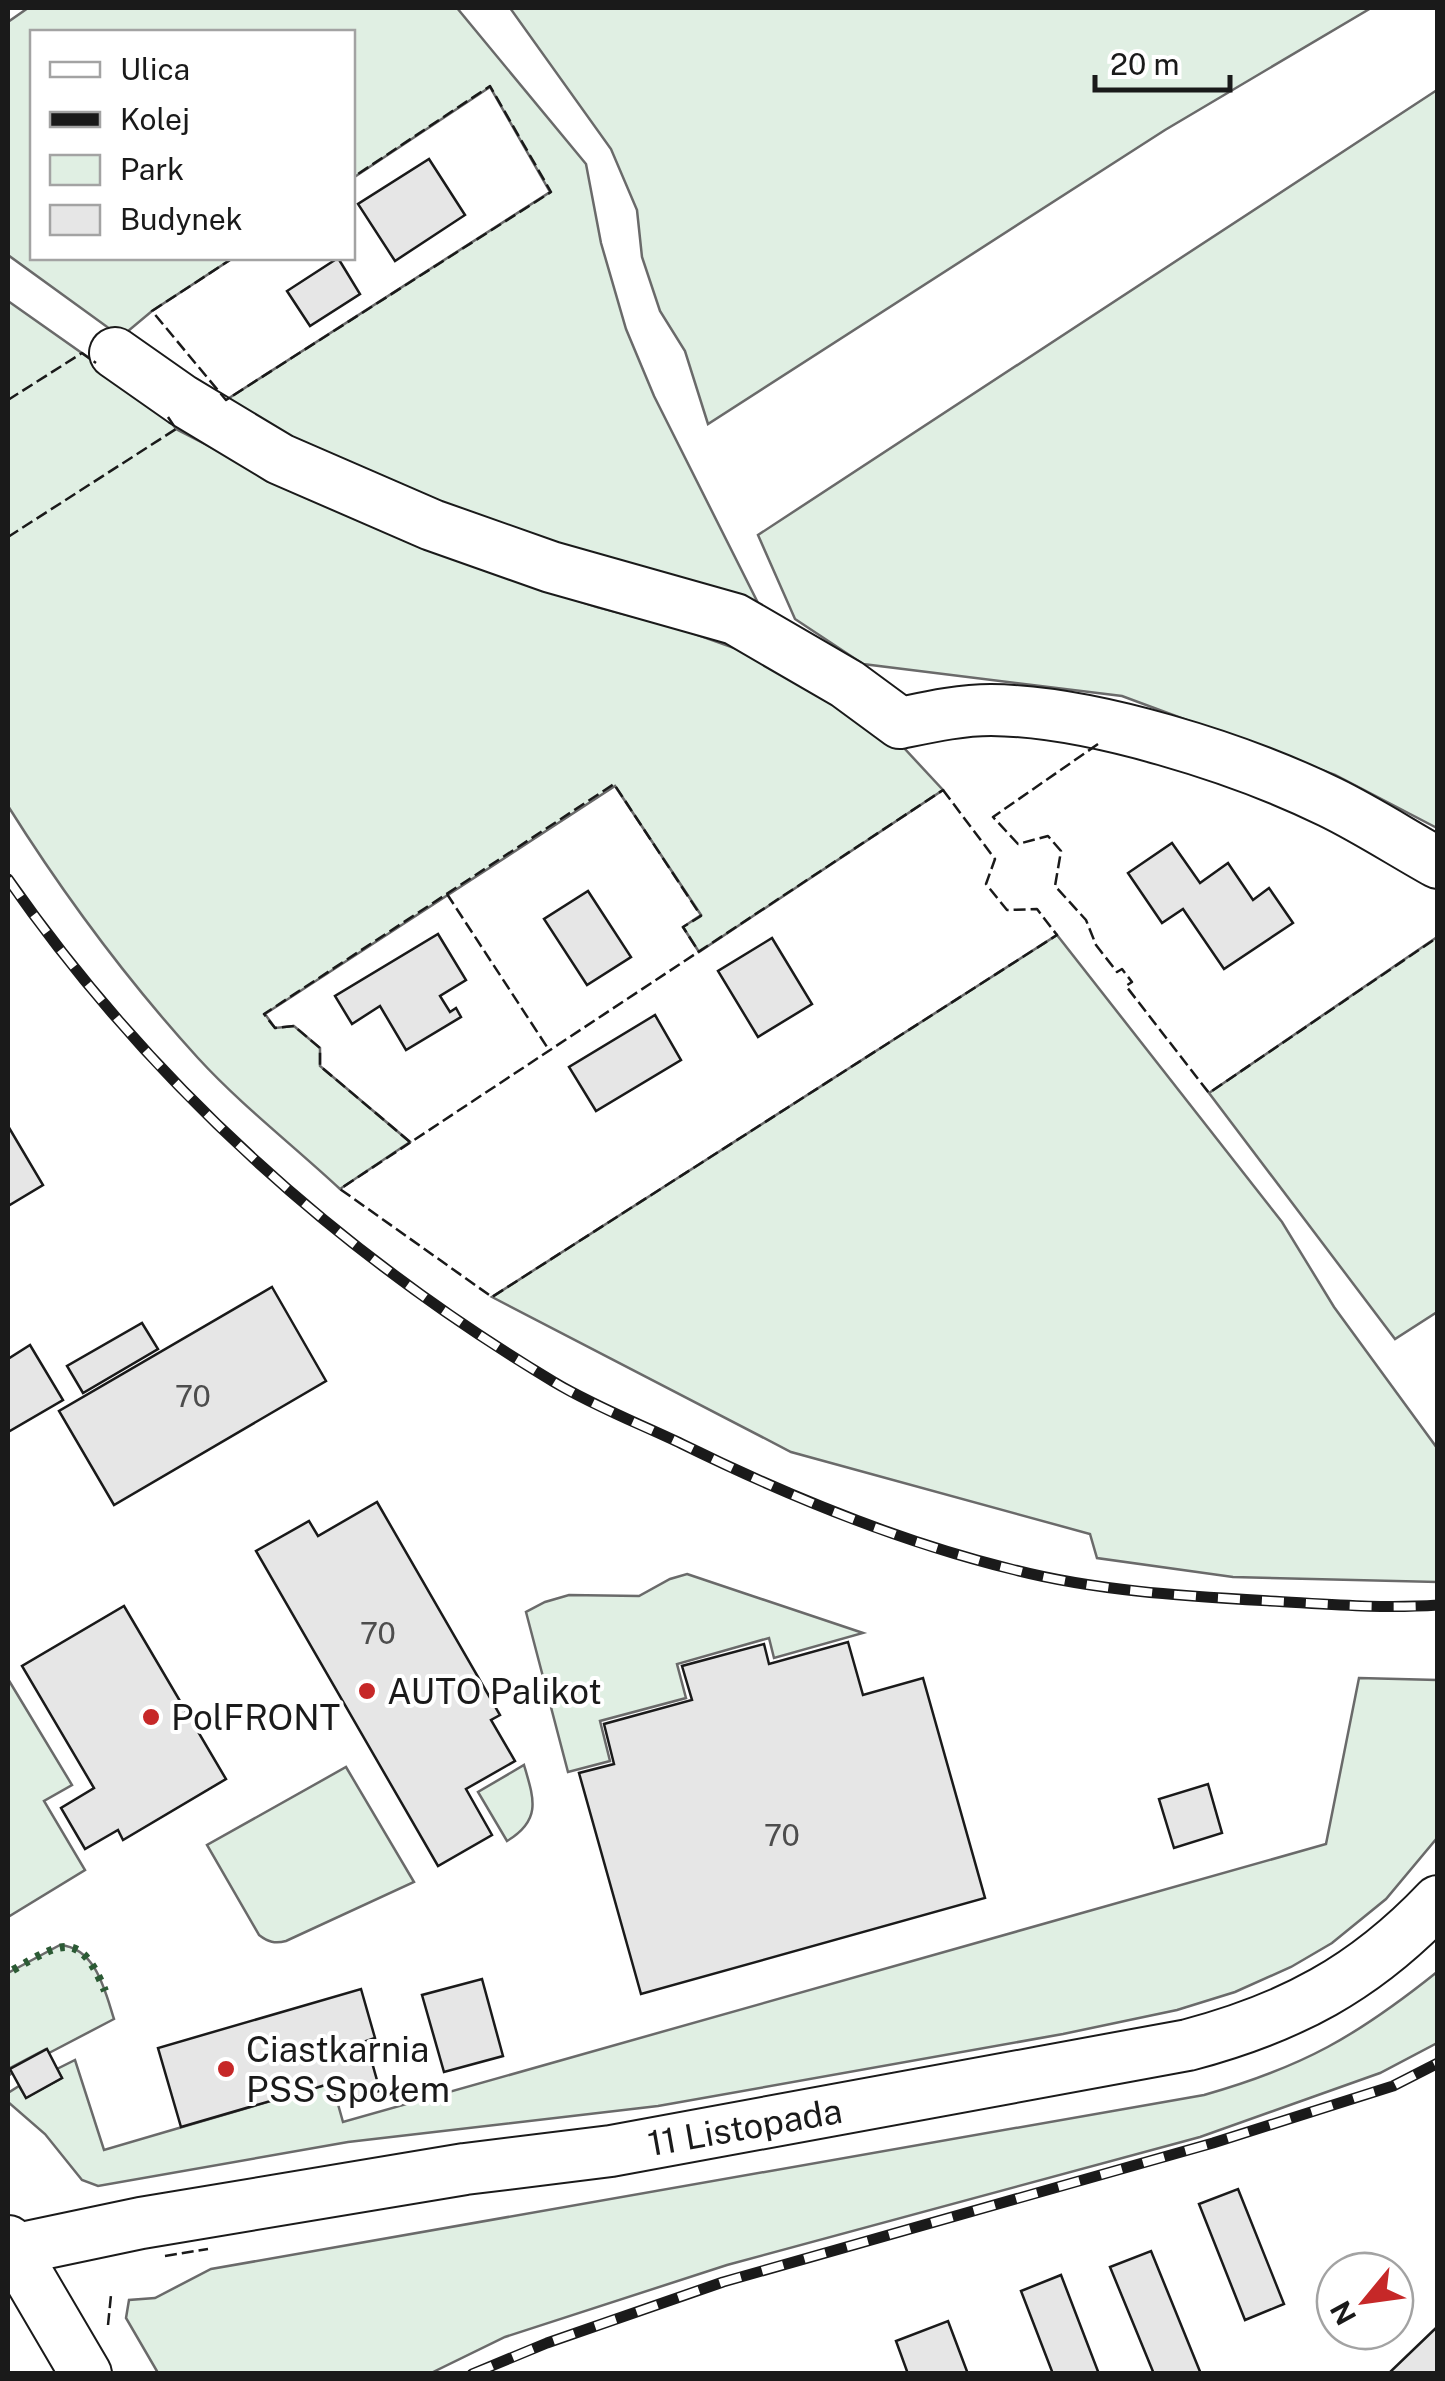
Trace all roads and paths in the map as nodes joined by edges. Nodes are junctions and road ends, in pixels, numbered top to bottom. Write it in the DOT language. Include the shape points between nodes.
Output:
graph roads {
  1 [pos="115,354"];
  2 [pos="1438,863"];
  3 [pos="1438,1901"];
  4 [pos="9,2247"];
  5 [pos="86,2374"];
  1 -- 2 [label="street" via="280,459 432,525 551,567 735,619 900,722 991,710 1136,732 1330,802"];
  3 -- 4 [label="street, 11 Listopada" via="1386,1951 1323,1992 1260,2024 1188,2045 611,2151 427,2175"];
  4 -- 5 [label="street"];
}
